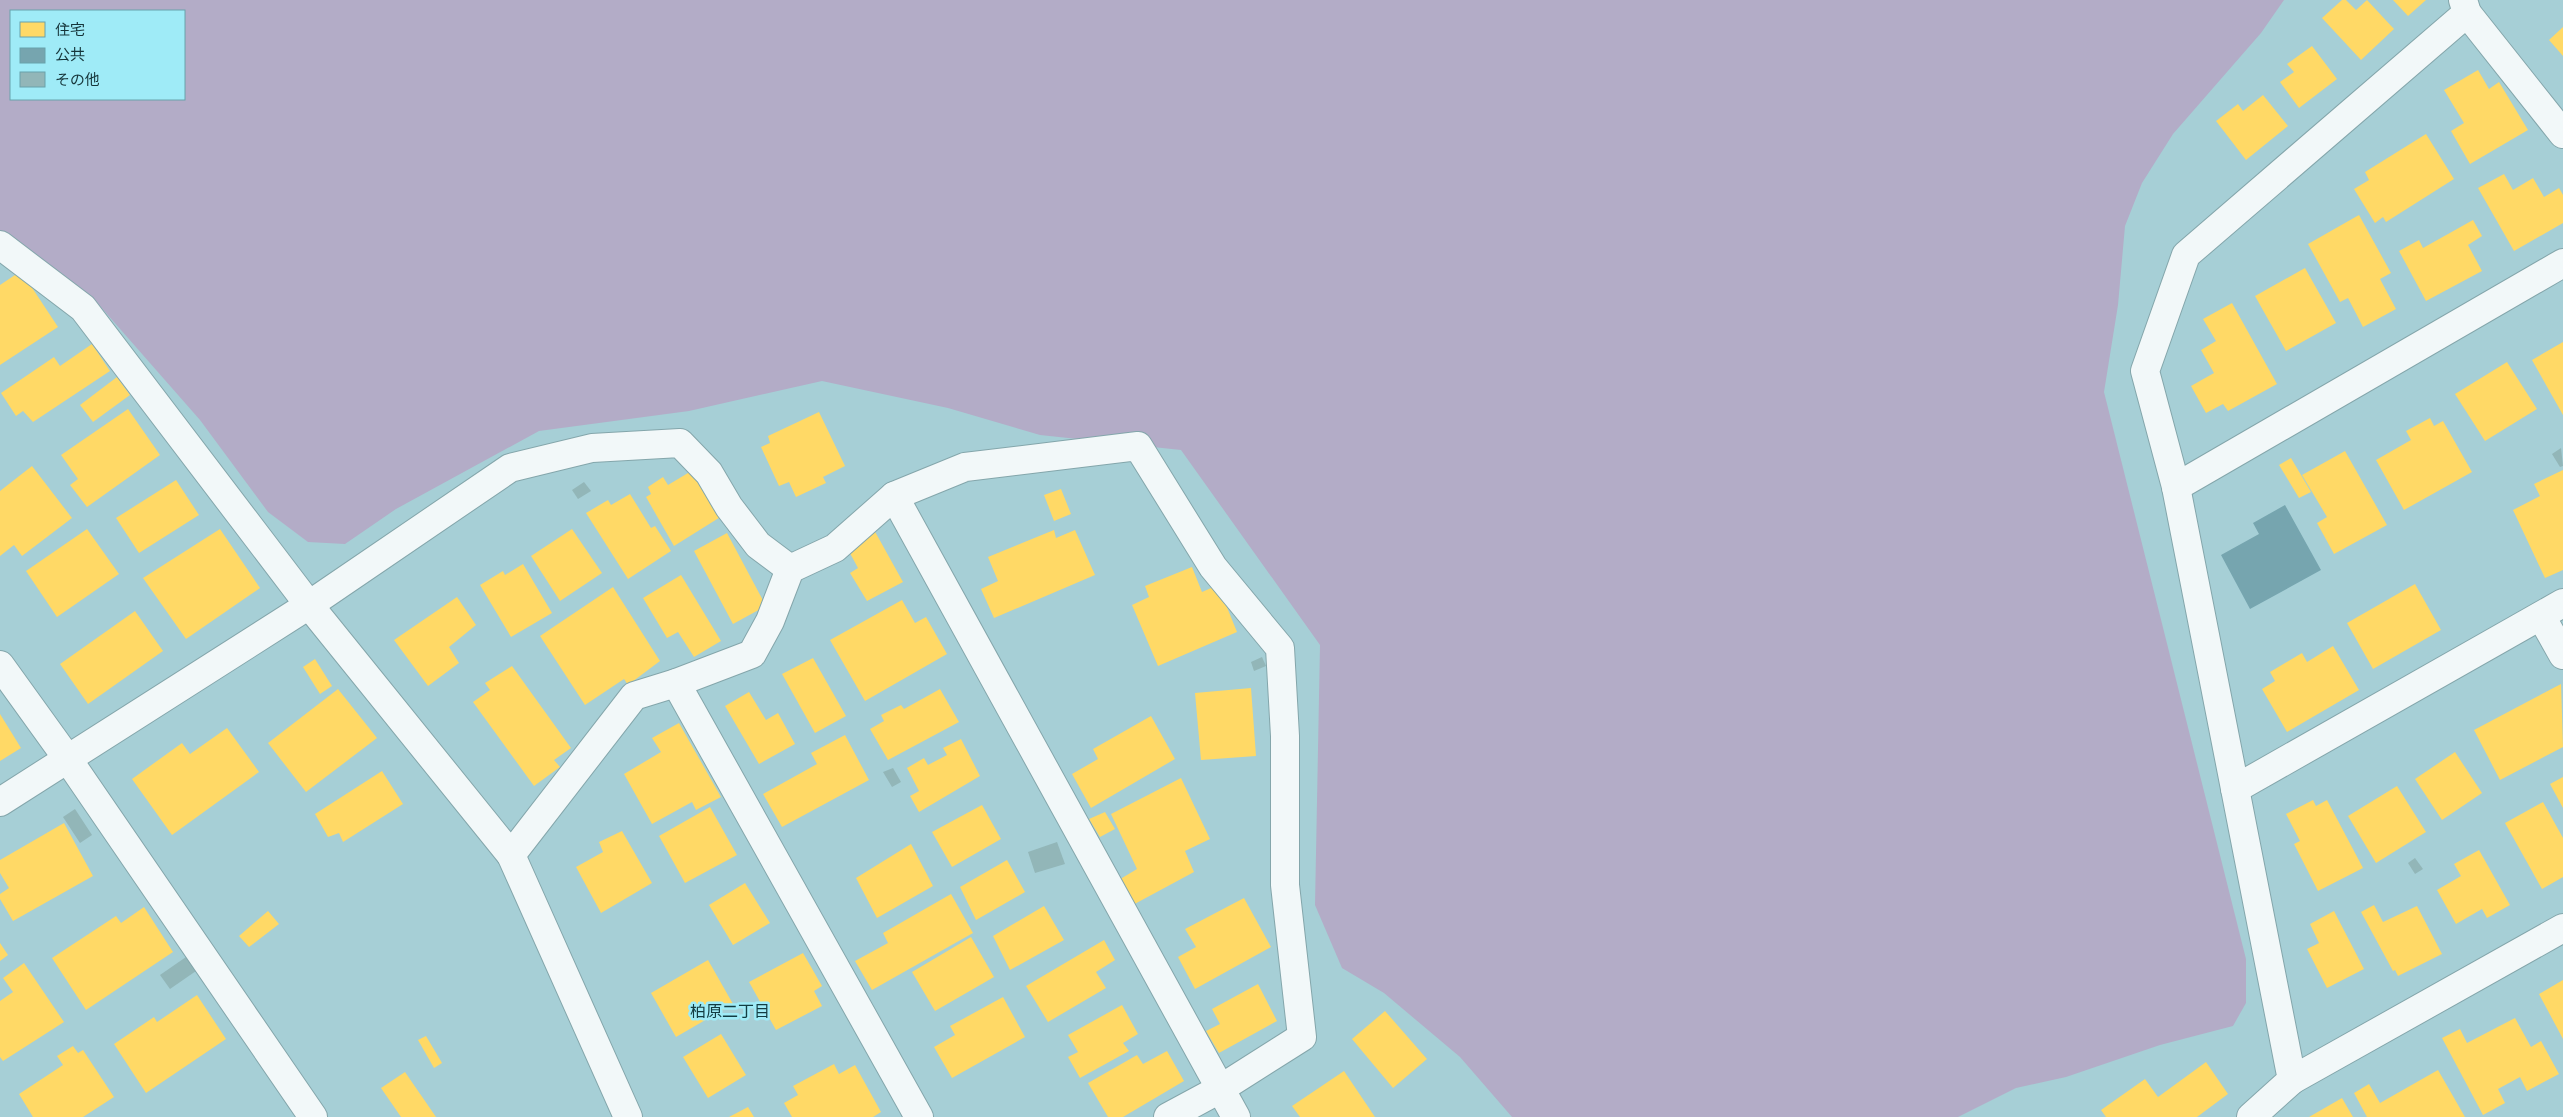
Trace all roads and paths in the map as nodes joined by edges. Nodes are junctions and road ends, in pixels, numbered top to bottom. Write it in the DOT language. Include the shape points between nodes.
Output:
graph roads {
  1 [pos="2465,6"];
  2 [pos="2562,130"];
  3 [pos="0,246"];
  4 [pos="2563,263"];
  5 [pos="2176,487"];
  6 [pos="894,496"];
  7 [pos="790,569"];
  8 [pos="309,605"];
  9 [pos="2552,610"];
  10 [pos="2563,655"];
  11 [pos="0,665"];
  12 [pos="676,683"];
  13 [pos="67,758"];
  14 [pos="2235,789"];
  15 [pos="0,802"];
  16 [pos="511,855"];
  17 [pos="2563,928"];
  18 [pos="2292,1080"];
  19 [pos="1220,1089"];
  20 [pos="312,1117"];
  21 [pos="628,1117"];
  22 [pos="919,1117"];
  23 [pos="1168,1117"];
  24 [pos="1236,1117"];
  25 [pos="2251,1117"];
  1 -- 2 [label="street"];
  1 -- 5 [label="street" via="2186,255 2145,371"];
  3 -- 8 [label="street" via="83,308"];
  4 -- 5 [label="street"];
  5 -- 14 [label="street"];
  6 -- 7 [label="street" via="835,548"];
  6 -- 19 [label="street"];
  6 -- 19 [label="street" via="964,467 1138,446 1213,567 1280,648 1285,736 1285,885 1302,1038"];
  7 -- 8 [label="street" via="758,545 729,508 709,473 680,443 592,448 510,468"];
  7 -- 12 [label="street" via="770,621 752,654"];
  8 -- 13 [label="street"];
  8 -- 16 [label="street"];
  9 -- 10 [label="street"];
  9 -- 14 [label="street"];
  11 -- 13 [label="street"];
  12 -- 16 [label="street" via="634,696"];
  12 -- 22 [label="street"];
  13 -- 15 [label="street"];
  13 -- 20 [label="street"];
  14 -- 18 [label="street"];
  16 -- 21 [label="street"];
  17 -- 18 [label="street"];
  18 -- 25 [label="street"];
  19 -- 23 [label="street"];
  19 -- 24 [label="street"];
}
